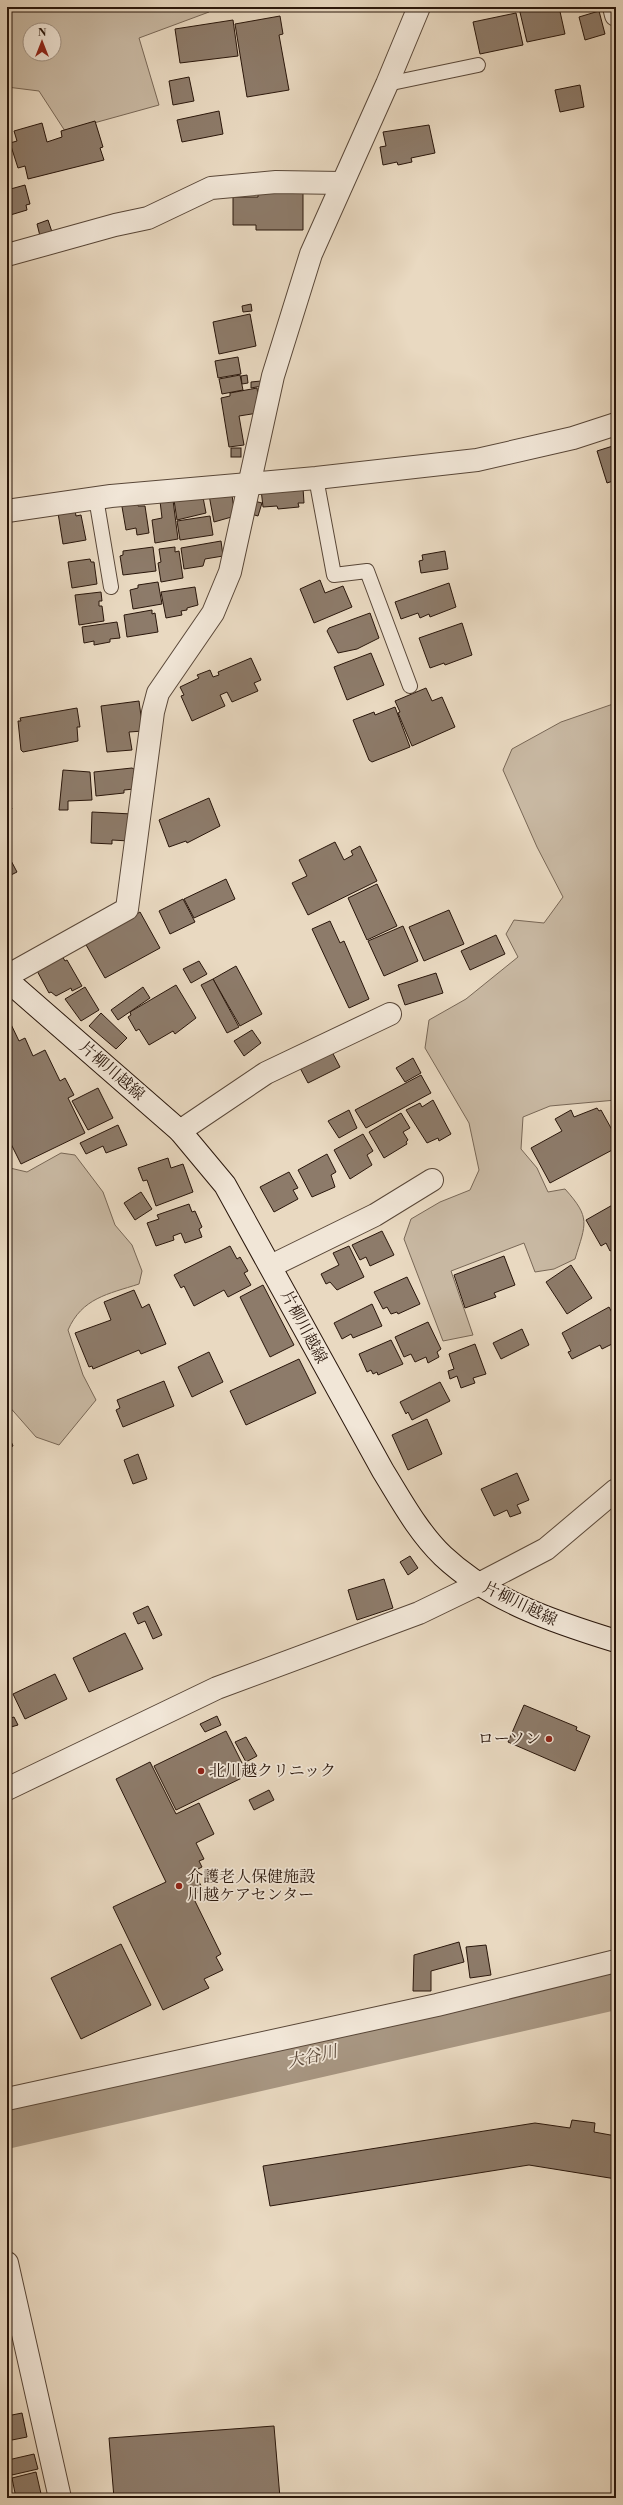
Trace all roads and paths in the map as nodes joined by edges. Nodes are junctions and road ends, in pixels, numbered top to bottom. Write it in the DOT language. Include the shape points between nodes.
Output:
graph roads {
  1 [pos="419,7"];
  2 [pos="614,7"];
  3 [pos="616,15"];
  4 [pos="478,65"];
  5 [pos="387,84"];
  6 [pos="342,183"];
  7 [pos="7,255"];
  8 [pos="616,424"];
  9 [pos="316,478"];
  10 [pos="250,483"];
  11 [pos="96,498"];
  12 [pos="7,511"];
  13 [pos="111,587"];
  14 [pos="410,686"];
  15 [pos="7,976"];
  16 [pos="12,990"];
  17 [pos="390,1014"];
  18 [pos="180,1131"];
  19 [pos="432,1180"];
  20 [pos="271,1266"];
  21 [pos="616,1490"];
  22 [pos="479,1584"];
  23 [pos="616,1641"];
  24 [pos="7,1789"];
  25 [pos="616,1961"];
  26 [pos="7,2099"];
  27 [pos="7,2263"];
  28 [pos="12,2304"];
  29 [pos="60,2498"];
  1 -- 5 [label="street"];
  2 -- 3 [label="street"];
  4 -- 5 [label="lane"];
  5 -- 6 [label="street"];
  6 -- 7 [label="street" via="276,182 211,188 148,218 115,224"];
  6 -- 10 [label="street" via="311,254 275,368"];
  8 -- 9 [label="street" via="573,438 477,460"];
  9 -- 10 [label="street"];
  9 -- 14 [label="lane" via="334,575 367,571"];
  10 -- 11 [label="street"];
  10 -- 15 [label="street" via="230,572 213,613 158,693 153,712 127,909"];
  11 -- 12 [label="street"];
  11 -- 13 [label="lane"];
  16 -- 18 [label="street, 片柳川越線"];
  17 -- 18 [label="street" via="266,1073"];
  18 -- 20 [label="street, 片柳川越線" via="225,1185"];
  19 -- 20 [label="street" via="375,1215"];
  20 -- 22 [label="street, 片柳川越線" via="316,1352 409,1515 442,1555"];
  21 -- 22 [label="street" via="546,1549"];
  22 -- 23 [label="street, 片柳川越線" via="512,1603 557,1623"];
  22 -- 24 [label="street" via="419,1613 217,1688"];
  25 -- 26 [label="street" via="437,2005"];
  27 -- 28 [label="street"];
  28 -- 29 [label="street"];
}
